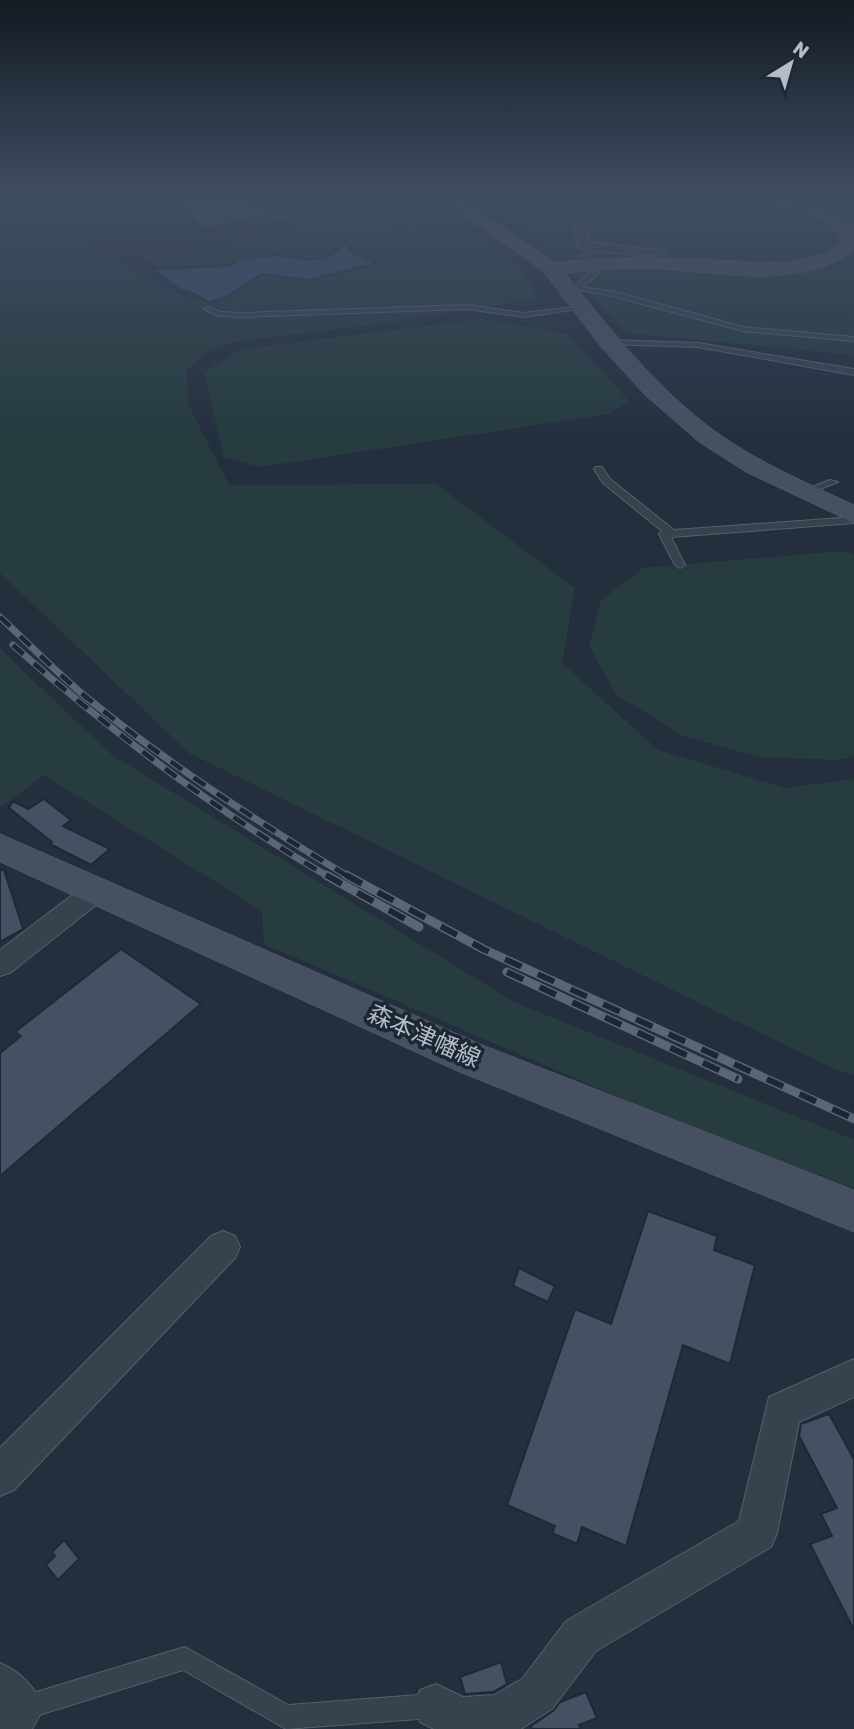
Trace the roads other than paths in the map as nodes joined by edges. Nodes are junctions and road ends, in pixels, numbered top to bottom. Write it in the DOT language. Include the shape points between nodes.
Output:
graph roads {
  1 [pos="560,278"];
  2 [pos="591,278"];
  3 [pos="576,296"];
  4 [pos="208,309"];
  5 [pos="516,314"];
  6 [pos="512,324"];
  7 [pos="854,339"];
  8 [pos="609,342"];
  9 [pos="854,372"];
  10 [pos="599,469"];
  11 [pos="833,482"];
  12 [pos="804,492"];
  13 [pos="854,515"];
  14 [pos="854,520"];
  15 [pos="672,534"];
  16 [pos="680,565"];
  17 [pos="0,847"];
  18 [pos="97,890"];
  19 [pos="0,965"];
  20 [pos="854,1211"];
  21 [pos="223,1247"];
  22 [pos="854,1378"];
  23 [pos="0,1476"];
  24 [pos="436,1706"];
  25 [pos="8,1707"];
  1 -- 3 [label="street"];
  2 -- 3 [label="lane"];
  3 -- 5 [label="lane"];
  3 -- 7 [label="lane" via="613,293 743,329"];
  3 -- 8 [label="street"];
  4 -- 5 [label="lane" via="243,315 467,307"];
  5 -- 6 [label="lane"];
  8 -- 9 [label="lane" via="737,350"];
  8 -- 12 [label="street" via="654,391 708,437"];
  10 -- 15 [label="lane" via="606,481"];
  11 -- 12 [label="lane"];
  12 -- 13 [label="street"];
  14 -- 15 [label="lane"];
  15 -- 16 [label="lane" via="664,534"];
  17 -- 18 [label="street, 森本津幡線"];
  18 -- 19 [label="street"];
  18 -- 20 [label="street, 森本津幡線" via="470,1058"];
  21 -- 23 [label="street"];
  22 -- 24 [label="street" via="782,1410 757,1532 581,1636 537,1694 500,1717 460,1719"];
  24 -- 25 [label="lane" via="286,1717 185,1658"];
}
